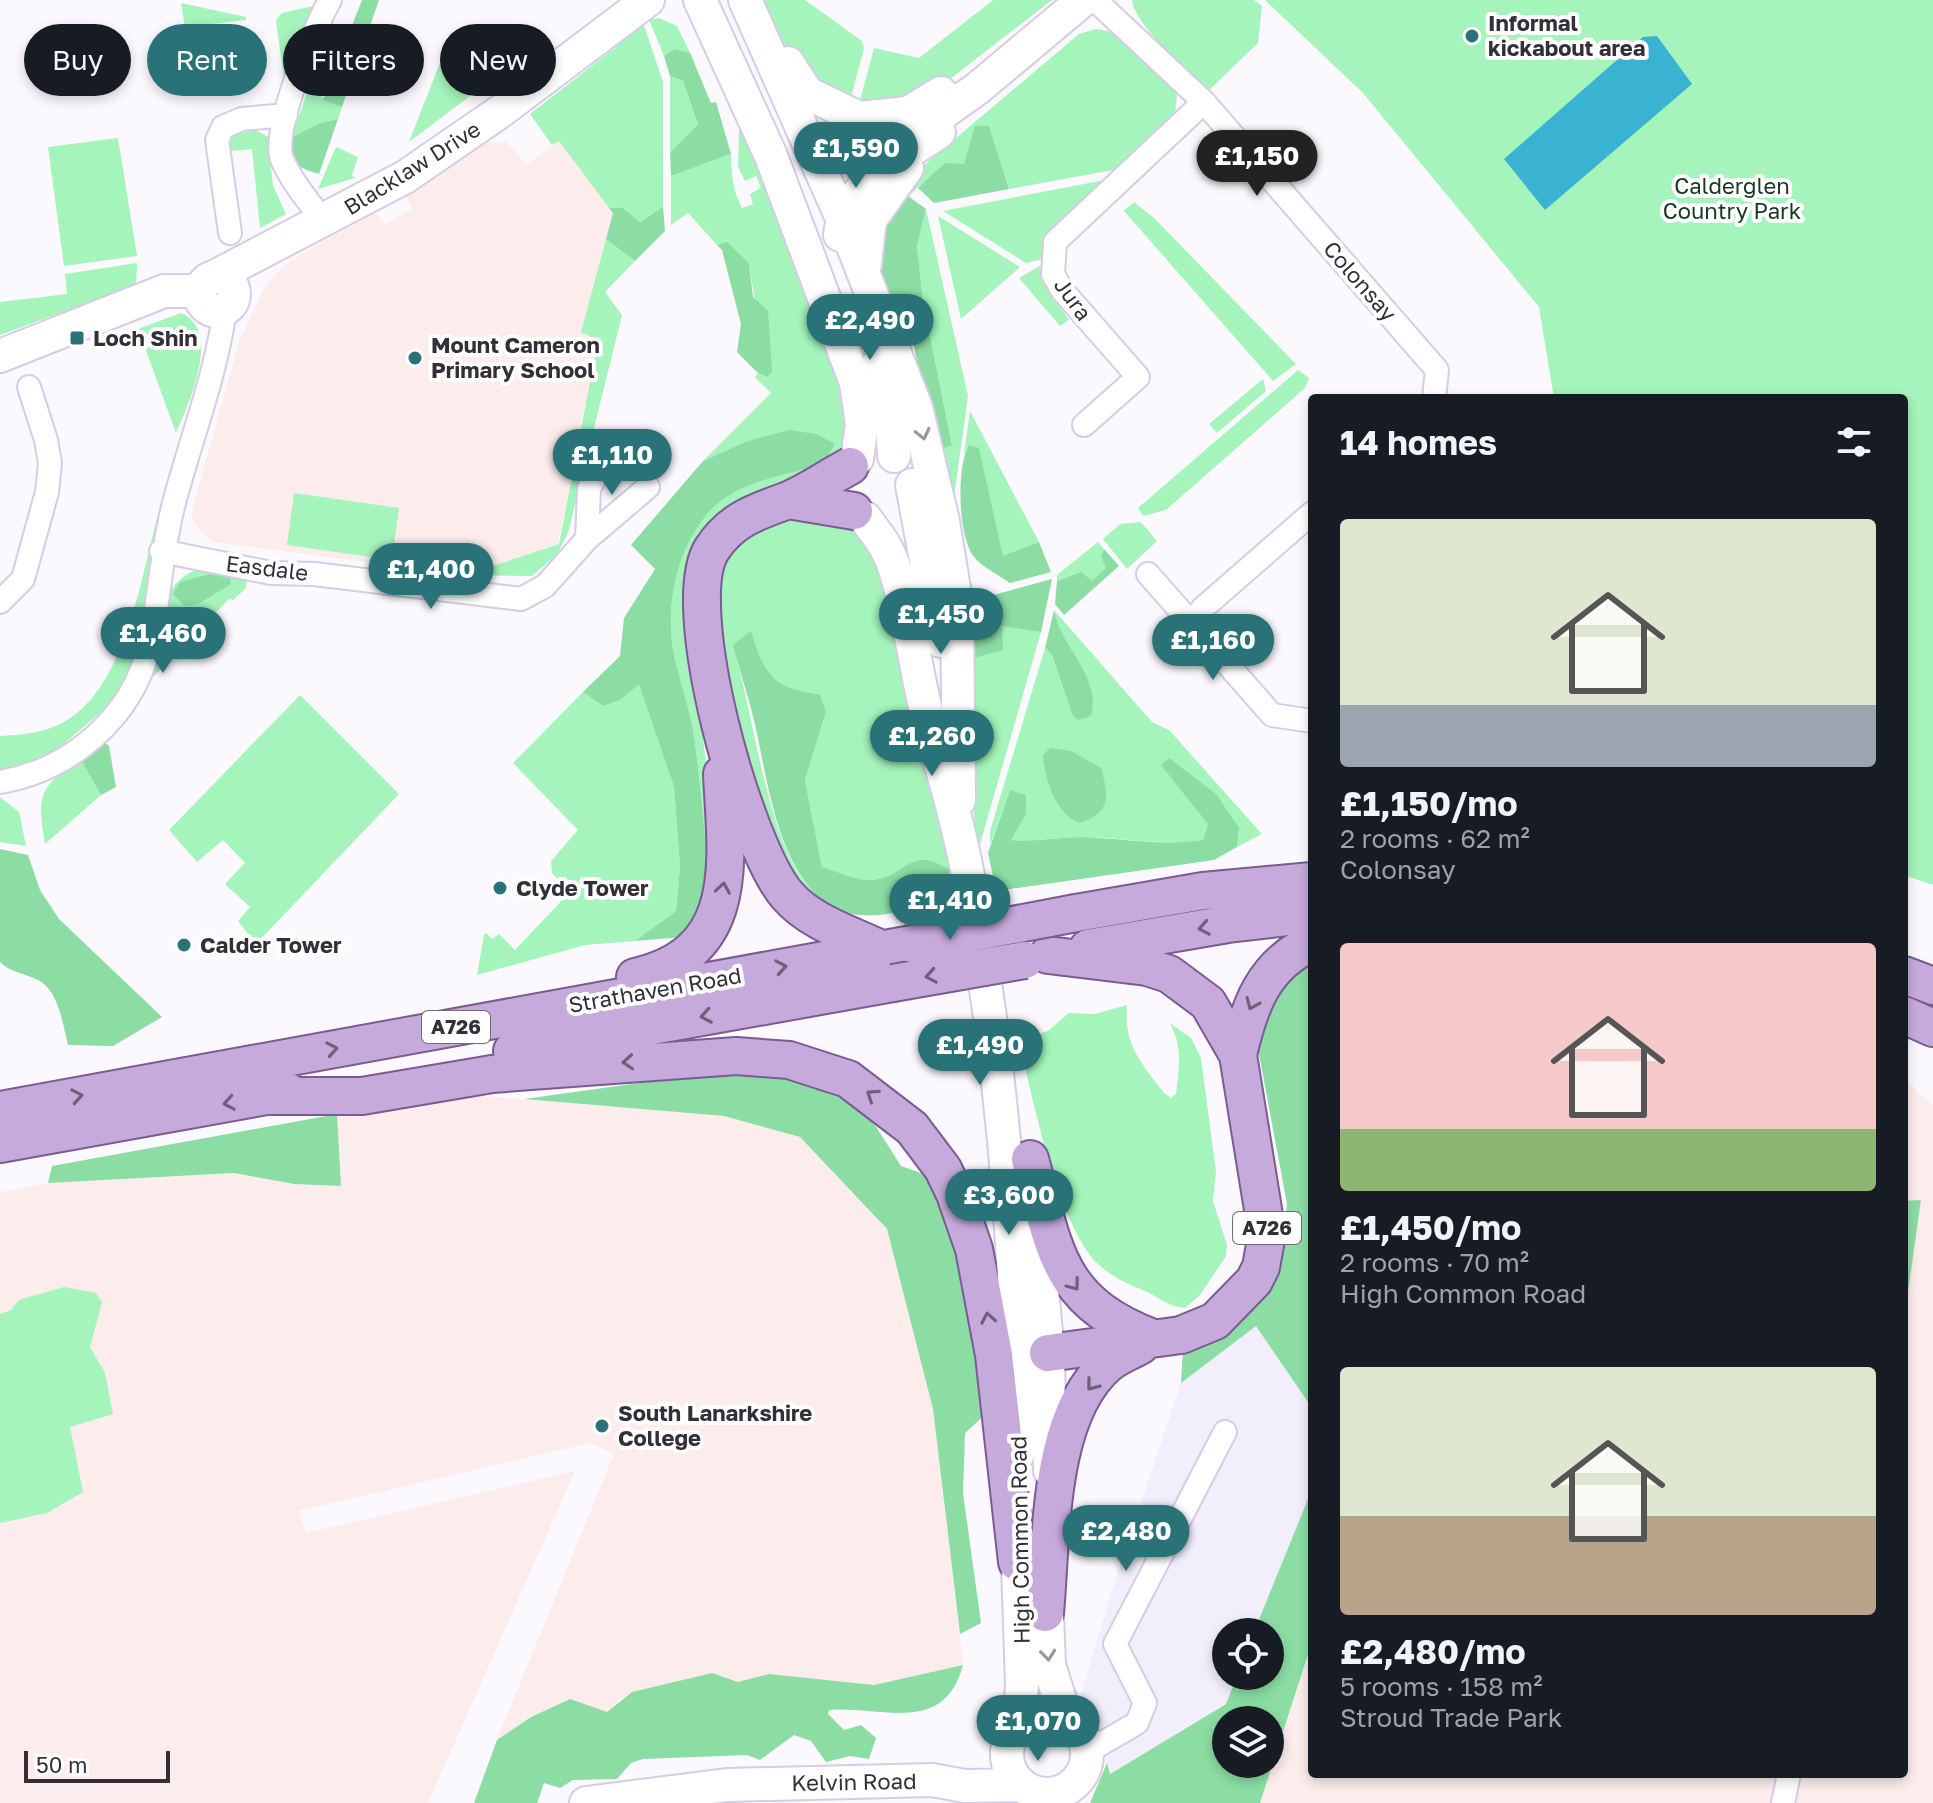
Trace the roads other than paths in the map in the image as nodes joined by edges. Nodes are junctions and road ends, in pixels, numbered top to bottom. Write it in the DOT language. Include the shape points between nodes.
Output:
graph roads {
  1 [pos="330,0"];
  2 [pos="648,0"];
  3 [pos="700,0"];
  4 [pos="746,0"];
  5 [pos="1083,0"];
  6 [pos="1095,0"];
  7 [pos="1041,35"];
  8 [pos="978,88"];
  9 [pos="1204,102"];
  10 [pos="286,115"];
  11 [pos="939,132"];
  12 [pos="837,206"];
  13 [pos="324,222"];
  14 [pos="230,233"];
  15 [pos="805,243"];
  16 [pos="218,294"];
  17 [pos="888,330"];
  18 [pos="0,356"];
  19 [pos="29,387"];
  20 [pos="1434,394"];
  21 [pos="1084,425"];
  22 [pos="609,449"];
  23 [pos="894,456"];
  24 [pos="853,462"];
  25 [pos="912,485"];
  26 [pos="648,487"];
  27 [pos="788,500"];
  28 [pos="860,514"];
  29 [pos="1308,516"];
  30 [pos="587,539"];
  31 [pos="161,551"];
  32 [pos="1148,574"];
  33 [pos="0,602"];
  34 [pos="1192,623"];
  35 [pos="1308,720"];
  36 [pos="720,725"];
  37 [pos="961,735"];
  38 [pos="0,782"];
  39 [pos="957,823"];
  40 [pos="1308,881"];
  41 [pos="1308,914"];
  42 [pos="1308,946"];
  43 [pos="1036,957"];
  44 [pos="895,959"];
  45 [pos="1908,977"];
  46 [pos="1933,986"];
  47 [pos="1908,1017"];
  48 [pos="1933,1028"];
  49 [pos="392,1038"];
  50 [pos="995,1043"];
  51 [pos="1238,1055"];
  52 [pos="267,1096"];
  53 [pos="0,1110"];
  54 [pos="0,1144"];
  55 [pos="1030,1159"];
  56 [pos="1153,1338"];
  57 [pos="1034,1354"];
  58 [pos="1225,1432"];
  59 [pos="1017,1562"];
  60 [pos="1045,1613"];
  61 [pos="1013,1736"];
  62 [pos="1086,1736"];
  63 [pos="1788,1778"];
  64 [pos="932,1780"];
  65 [pos="1025,1793"];
  66 [pos="1071,1793"];
  67 [pos="586,1803"];
  68 [pos="1783,1803"];
  1 -- 10 [label="street"];
  2 -- 13 [label="street, Blacklaw Drive" via="443,152"];
  3 -- 15 [label="street"];
  4 -- 7 [label="street" via="807,93 859,118 908,113"];
  4 -- 12 [label="street, High Common Road"];
  5 -- 7 [label="street"];
  6 -- 9 [label="street, Colonsay"];
  7 -- 8 [label="street"];
  8 -- 11 [label="street"];
  8 -- 12 [label="street"];
  9 -- 20 [label="street, Colonsay" via="1437,370"];
  9 -- 21 [label="street, Jura" via="1055,242 1053,274 1062,290 1138,377"];
  10 -- 13 [label="street" via="279,144 283,160"];
  10 -- 14 [label="street" via="242,119 223,127 217,140"];
  11 -- 12 [label="street"];
  11 -- 17 [label="street" via="870,220 864,263"];
  12 -- 15 [label="street"];
  12 -- 17 [label="street, High Common Road"];
  12 -- 23 [label="street, High Common Road" via="839,239 891,401"];
  13 -- 16 [label="street, Blacklaw Drive" via="286,242"];
  15 -- 24 [label="street" via="856,383 862,425"];
  16 -- 18 [label="street" via="164,291"];
  16 -- 31 [label="street" via="214,367"];
  17 -- 37 [label="street, High Common Road, one-way" via="916,407 943,521 957,607"];
  19 -- 33 [label="street" via="50,463 47,492 23,579"];
  22 -- 30 [label="street" via="589,489"];
  23 -- 24 [label="street" via="875,452"];
  23 -- 25 [label="street" via="907,469"];
  24 -- 27 [label="main road"];
  24 -- 28 [label="street" via="844,494"];
  25 -- 28 [label="street" via="897,514 876,520"];
  25 -- 37 [label="street, High Common Road"];
  26 -- 30 [label="street, Easdale"];
  27 -- 28 [label="main road"];
  27 -- 36 [label="main road" via="731,526 704,564 701,621"];
  28 -- 39 [label="street, High Common Road" via="887,549 898,580"];
  29 -- 34 [label="street"];
  30 -- 31 [label="street, Easdale" via="545,586 521,599 271,573"];
  31 -- 38 [label="street" via="148,648 124,702 93,740 60,763"];
  32 -- 34 [label="street"];
  34 -- 35 [label="street" via="1272,715"];
  36 -- 44 [label="main road" via="775,879 806,912"];
  49 -- 36 [label="main road, one-way" via="513,1003 646,974 666,968 695,948 718,914 726,878"];
  37 -- 39 [label="street, High Common Road"];
  39 -- 50 [label="street, High Common Road"];
  40 -- 44 [label="main road, Strathaven Road / A726, bridge" via="1203,891 1076,913"];
  41 -- 43 [label="main road, Strathaven Road / A726, one-way"];
  42 -- 51 [label="main road, A726, one-way" via="1265,979 1254,998"];
  43 -- 44 [label="main road, Strathaven Road / A726, one-way, bridge"];
  43 -- 51 [label="main road, A726" via="1147,967 1169,974 1208,1003"];
  49 -- 44 [label="main road, Strathaven Road / A726, one-way"];
  44 -- 52 [label="main road, Strathaven Road / A726, one-way"];
  45 -- 46 [label="main road"];
  47 -- 48 [label="main road"];
  53 -- 49 [label="main road, Strathaven Road / A726, one-way"];
  50 -- 55 [label="street, High Common Road"];
  50 -- 57 [label="street, High Common Road" via="1012,1221"];
  51 -- 56 [label="main road, A726" via="1266,1211 1261,1267 1241,1298 1215,1321 1181,1335"];
  52 -- 54 [label="main road, Strathaven Road / A726, one-way"];
  59 -- 52 [label="main road, A726, one-way" via="994,1355 974,1249 943,1169 928,1146 895,1112 861,1088 789,1060 736,1056 492,1074 362,1096"];
  55 -- 56 [label="main road, one-way" via="1068,1278 1088,1303 1118,1325"];
  55 -- 57 [label="street, High Common Road"];
  56 -- 57 [label="main road"];
  56 -- 60 [label="main road, one-way" via="1109,1363 1085,1391 1065,1433"];
  57 -- 59 [label="street, High Common Road"];
  57 -- 60 [label="street, High Common Road" via="1051,1458"];
  58 -- 62 [label="street" via="1115,1644 1145,1703 1137,1723"];
  59 -- 61 [label="street, High Common Road" via="1022,1685"];
  60 -- 62 [label="street, High Common Road, one-way" via="1049,1665"];
  61 -- 62 [label="street" via="1042,1714"];
  61 -- 64 [label="street, Kelvin Road" via="967,1772"];
  61 -- 65 [label="street" via="1009,1767"];
  62 -- 66 [label="street" via="1086,1763"];
  63 -- 68 [label="street"];
  64 -- 65 [label="street, Kelvin Road"];
  64 -- 67 [label="street, Kelvin Road" via="727,1785"];
  65 -- 66 [label="street"];
}
